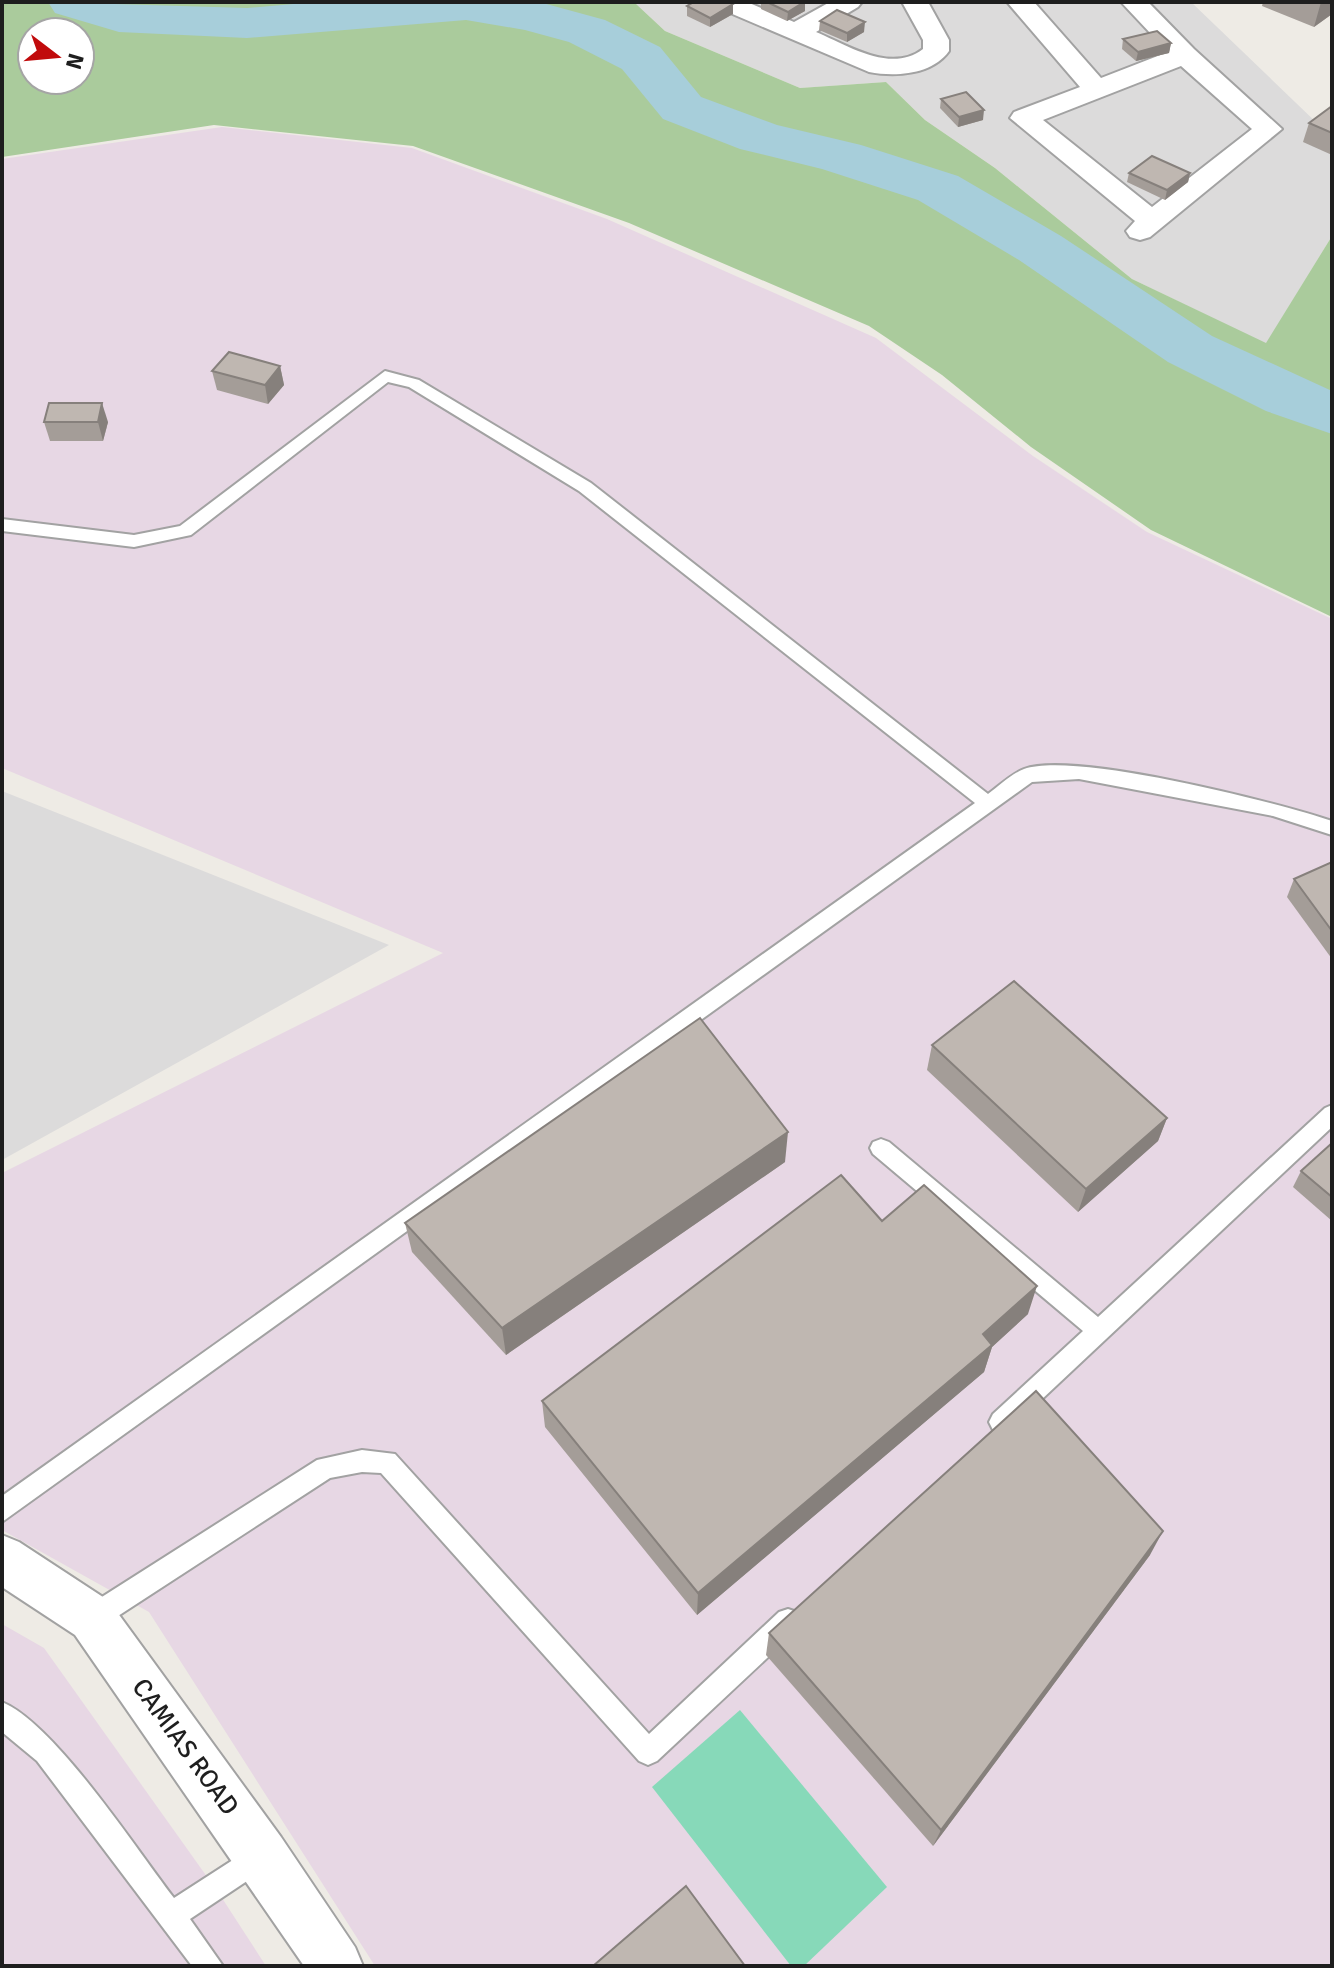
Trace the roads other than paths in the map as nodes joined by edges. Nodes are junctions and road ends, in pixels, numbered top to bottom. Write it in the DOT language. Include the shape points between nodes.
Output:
graph roads {
  1 [pos="725,2"];
  2 [pos="849,2"];
  3 [pos="915,2"];
  4 [pos="1020,2"];
  5 [pos="1134,2"];
  6 [pos="796,32"];
  7 [pos="1185,55"];
  8 [pos="1097,90"];
  9 [pos="2,525"];
  10 [pos="986,802"];
  11 [pos="1332,828"];
  12 [pos="1332,1114"];
  13 [pos="881,1148"];
  14 [pos="1099,1331"];
  15 [pos="983,1439"];
  16 [pos="2,1510"];
  17 [pos="2,1559"];
  18 [pos="810,1601"];
  19 [pos="92,1618"];
  20 [pos="2,1715"];
  21 [pos="262,1856"];
  22 [pos="172,1915"];
  23 [pos="209,1966"];
  24 [pos="336,1966"];
  1 -- 6 [label="street"];
  2 -- 6 [label="street"];
  3 -- 6 [label="street" via="936,40 936,51 910,65 869,64"];
  4 -- 8 [label="street"];
  5 -- 7 [label="street"];
  7 -- 8 [label="street"];
  7 -- 8 [label="street" via="1268,129 1146,226 1024,118"];
  9 -- 10 [label="lane" via="134,541 185,531 385,376 414,383 585,487"];
  10 -- 11 [label="lane" via="1028,775 1079,772 1274,809"];
  10 -- 16 [label="lane"];
  12 -- 14 [label="lane"];
  13 -- 14 [label="lane"];
  14 -- 15 [label="lane"];
  17 -- 19 [label="street, CAMIAS ROAD"];
  18 -- 19 [label="lane" via="648,1752 387,1462 362,1461 325,1468"];
  19 -- 21 [label="street, CAMIAS ROAD"];
  20 -- 22 [label="lane" via="46,1752"];
  21 -- 22 [label="lane"];
  21 -- 24 [label="street, CAMIAS ROAD"];
  22 -- 23 [label="lane"];
}
